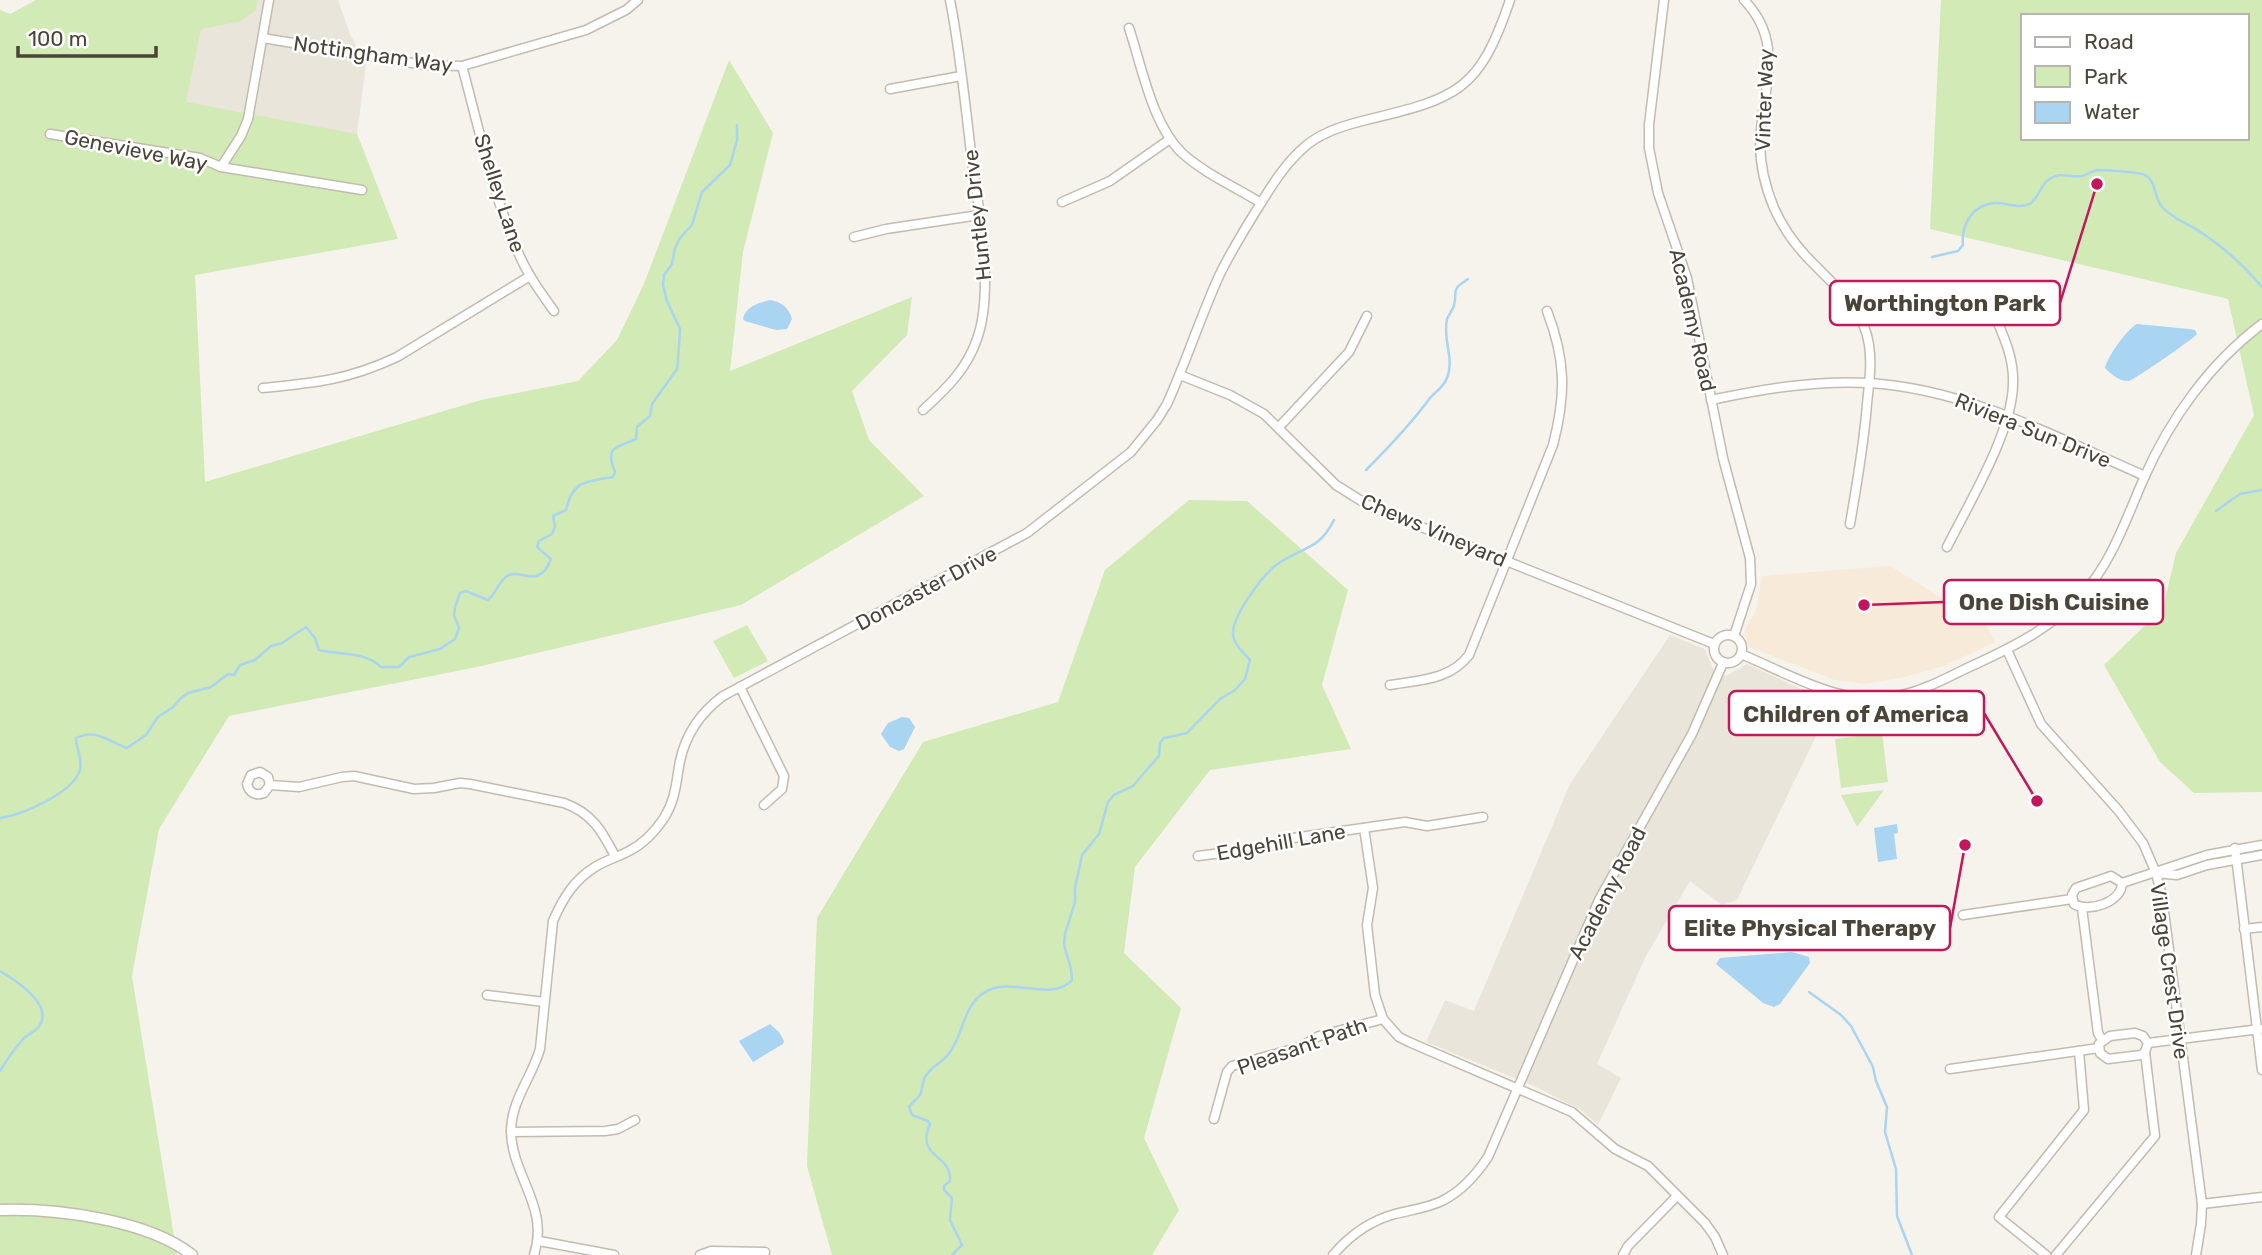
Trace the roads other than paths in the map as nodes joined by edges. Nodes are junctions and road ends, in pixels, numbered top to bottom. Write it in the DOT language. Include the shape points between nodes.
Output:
graph roads {
  1 [pos="269,0"];
  2 [pos="638,0"];
  3 [pos="950,0"];
  4 [pos="1510,0"];
  5 [pos="1664,0"];
  6 [pos="1744,0"];
  7 [pos="1129,28"];
  8 [pos="263,38"];
  9 [pos="461,66"];
  10 [pos="961,76"];
  11 [pos="890,89"];
  12 [pos="50,134"];
  13 [pos="1170,139"];
  14 [pos="221,167"];
  15 [pos="362,190"];
  16 [pos="1062,202"];
  17 [pos="1261,203"];
  18 [pos="979,215"];
  19 [pos="853,237"];
  20 [pos="530,276"];
  21 [pos="1546,311"];
  22 [pos="554,312"];
  23 [pos="1367,316"];
  24 [pos="1995,316"];
  25 [pos="2262,324"];
  26 [pos="1180,375"];
  27 [pos="1869,383"];
  28 [pos="263,388"];
  29 [pos="1711,400"];
  30 [pos="923,410"];
  31 [pos="2008,416"];
  32 [pos="1279,427"];
  33 [pos="2145,475"];
  34 [pos="1850,524"];
  35 [pos="1947,547"];
  36 [pos="1506,561"];
  37 [pos="1734,636"];
  38 [pos="1714,644"];
  39 [pos="2007,650"];
  40 [pos="1741,654"];
  41 [pos="1723,663"];
  42 [pos="1390,685"];
  43 [pos="740,687"];
  44 [pos="270,785"];
  45 [pos="764,805"];
  46 [pos="1483,817"];
  47 [pos="1364,828"];
  48 [pos="2262,845"];
  49 [pos="2235,848"];
  50 [pos="2262,855"];
  51 [pos="615,856"];
  52 [pos="1198,856"];
  53 [pos="2236,859"];
  54 [pos="2156,873"];
  55 [pos="2122,883"];
  56 [pos="2072,900"];
  57 [pos="2082,908"];
  58 [pos="1963,915"];
  59 [pos="2262,927"];
  60 [pos="2244,929"];
  61 [pos="487,995"];
  62 [pos="544,1002"];
  63 [pos="1384,1019"];
  64 [pos="2259,1029"];
  65 [pos="2180,1038"];
  66 [pos="2148,1043"];
  67 [pos="2100,1044"];
  68 [pos="2079,1051"];
  69 [pos="2145,1052"];
  70 [pos="1950,1069"];
  71 [pos="2262,1070"];
  72 [pos="1518,1089"];
  73 [pos="635,1119"];
  74 [pos="1214,1119"];
  75 [pos="511,1132"];
  76 [pos="1677,1196"];
  77 [pos="2262,1197"];
  78 [pos="2202,1204"];
  79 [pos="0,1210"];
  80 [pos="539,1241"];
  81 [pos="765,1252"];
  82 [pos="192,1255"];
  83 [pos="534,1255"];
  84 [pos="614,1255"];
  85 [pos="699,1255"];
  86 [pos="1333,1255"];
  87 [pos="1623,1255"];
  88 [pos="1723,1255"];
  89 [pos="2046,1255"];
  90 [pos="2056,1255"];
  91 [pos="2196,1255"];
  1 -- 8 [label="street"];
  2 -- 9 [label="street, Nottingham Way" via="586,30"];
  3 -- 10 [label="street, Huntley Drive"];
  4 -- 17 [label="street, Doncaster Drive" via="1497,38 1472,78 1419,107 1323,134 1286,164"];
  5 -- 29 [label="street, Academy Road" via="1649,148 1658,193 1691,297"];
  6 -- 27 [label="street, Vinter Way" via="1764,29 1770,57 1760,132 1767,189 1792,239 1860,316 1870,345"];
  7 -- 13 [label="street"];
  8 -- 9 [label="street, Nottingham Way" via="424,65"];
  8 -- 14 [label="street" via="247,119"];
  9 -- 20 [label="street, Shelley Lane" via="494,185"];
  10 -- 11 [label="street"];
  10 -- 18 [label="street, Huntley Drive"];
  12 -- 14 [label="street, Genevieve Way" via="200,158"];
  13 -- 16 [label="street" via="1110,181"];
  13 -- 17 [label="street" via="1197,164"];
  14 -- 15 [label="street, Genevieve Way"];
  17 -- 26 [label="street, Doncaster Drive" via="1219,277"];
  18 -- 19 [label="street"];
  18 -- 30 [label="street, Huntley Drive" via="984,291 978,337 960,373"];
  20 -- 22 [label="street, Shelley Lane"];
  20 -- 28 [label="street" via="375,368 334,380"];
  21 -- 36 [label="street" via="1562,361 1561,411 1553,445"];
  23 -- 32 [label="street" via="1349,352"];
  24 -- 31 [label="street" via="2013,369"];
  25 -- 33 [label="street" via="2231,350 2183,406"];
  26 -- 32 [label="street, Chews Vineyard" via="1250,405"];
  26 -- 43 [label="street, Doncaster Drive" via="1157,420 1131,452 1048,518"];
  27 -- 29 [label="street, Riviera Sun Drive" via="1801,384"];
  27 -- 31 [label="street, Riviera Sun Drive" via="1947,396"];
  27 -- 34 [label="street, Vinter Way"];
  29 -- 37 [label="street, Academy Road" via="1752,573"];
  31 -- 33 [label="street, Riviera Sun Drive"];
  31 -- 35 [label="street"];
  32 -- 36 [label="street, Chews Vineyard" via="1352,496"];
  33 -- 39 [label="street" via="2110,554 2083,593 2049,625"];
  36 -- 38 [label="street, Chews Vineyard"];
  36 -- 42 [label="street" via="1462,664 1442,676"];
  37 -- 38 [label="street" via="1720,637"];
  37 -- 40 [label="street" via="1742,646"];
  38 -- 41 [label="street" via="1716,657"];
  39 -- 40 [label="street" via="1911,693 1870,698 1828,690"];
  39 -- 54 [label="street, Village Crest Drive" via="2040,724 2132,827"];
  40 -- 41 [label="street" via="1731,663"];
  41 -- 72 [label="street, Academy Road" via="1692,734 1599,900"];
  43 -- 45 [label="street" via="784,776 782,789"];
  43 -- 51 [label="street, Doncaster Drive" via="712,704 690,730 673,802 663,819 638,846"];
  44 -- 51 [label="street" via="299,787 354,776 424,790 470,784 564,803 594,820"];
  46 -- 47 [label="street, Edgehill Lane" via="1427,826 1405,822"];
  47 -- 52 [label="street, Edgehill Lane"];
  47 -- 63 [label="street" via="1373,888 1367,925 1375,995"];
  48 -- 49 [label="street"];
  49 -- 53 [label="street"];
  49 -- 54 [label="street"];
  50 -- 53 [label="street"];
  51 -- 62 [label="street, Doncaster Drive" via="583,875 561,902 550,936"];
  53 -- 54 [label="street" via="2176,875"];
  53 -- 60 [label="street"];
  54 -- 55 [label="street"];
  54 -- 65 [label="street, Village Crest Drive"];
  55 -- 56 [label="street" via="2111,876 2080,886 2073,891"];
  55 -- 57 [label="street" via="2115,899"];
  56 -- 57 [label="street"];
  56 -- 58 [label="street"];
  57 -- 67 [label="street"];
  59 -- 60 [label="street"];
  60 -- 64 [label="street"];
  61 -- 62 [label="street"];
  62 -- 75 [label="street, Doncaster Drive" via="540,1049 515,1104"];
  63 -- 72 [label="street" via="1399,1037"];
  63 -- 74 [label="street, Pleasant Path" via="1232,1066"];
  64 -- 65 [label="street"];
  64 -- 71 [label="street"];
  65 -- 66 [label="street"];
  65 -- 78 [label="street, Village Crest Drive"];
  66 -- 67 [label="street" via="2135,1033 2110,1036"];
  66 -- 69 [label="street"];
  67 -- 68 [label="street"];
  67 -- 69 [label="street" via="2108,1059"];
  68 -- 70 [label="street"];
  68 -- 89 [label="street" via="2084,1110 1999,1217"];
  69 -- 90 [label="street" via="2155,1136"];
  72 -- 76 [label="street" via="1572,1112 1615,1149 1648,1166"];
  72 -- 86 [label="street, Academy Road" via="1488,1157 1468,1182 1443,1200 1368,1224"];
  73 -- 75 [label="street" via="605,1131"];
  75 -- 80 [label="street, Doncaster Drive" via="517,1166 535,1205"];
  76 -- 87 [label="street"];
  76 -- 88 [label="street" via="1705,1223"];
  77 -- 78 [label="street"];
  78 -- 91 [label="street, Village Crest Drive"];
  79 -- 82 [label="street" via="48,1211 148,1231"];
  80 -- 83 [label="street, Doncaster Drive"];
  80 -- 84 [label="street"];
  81 -- 85 [label="street"];
}
